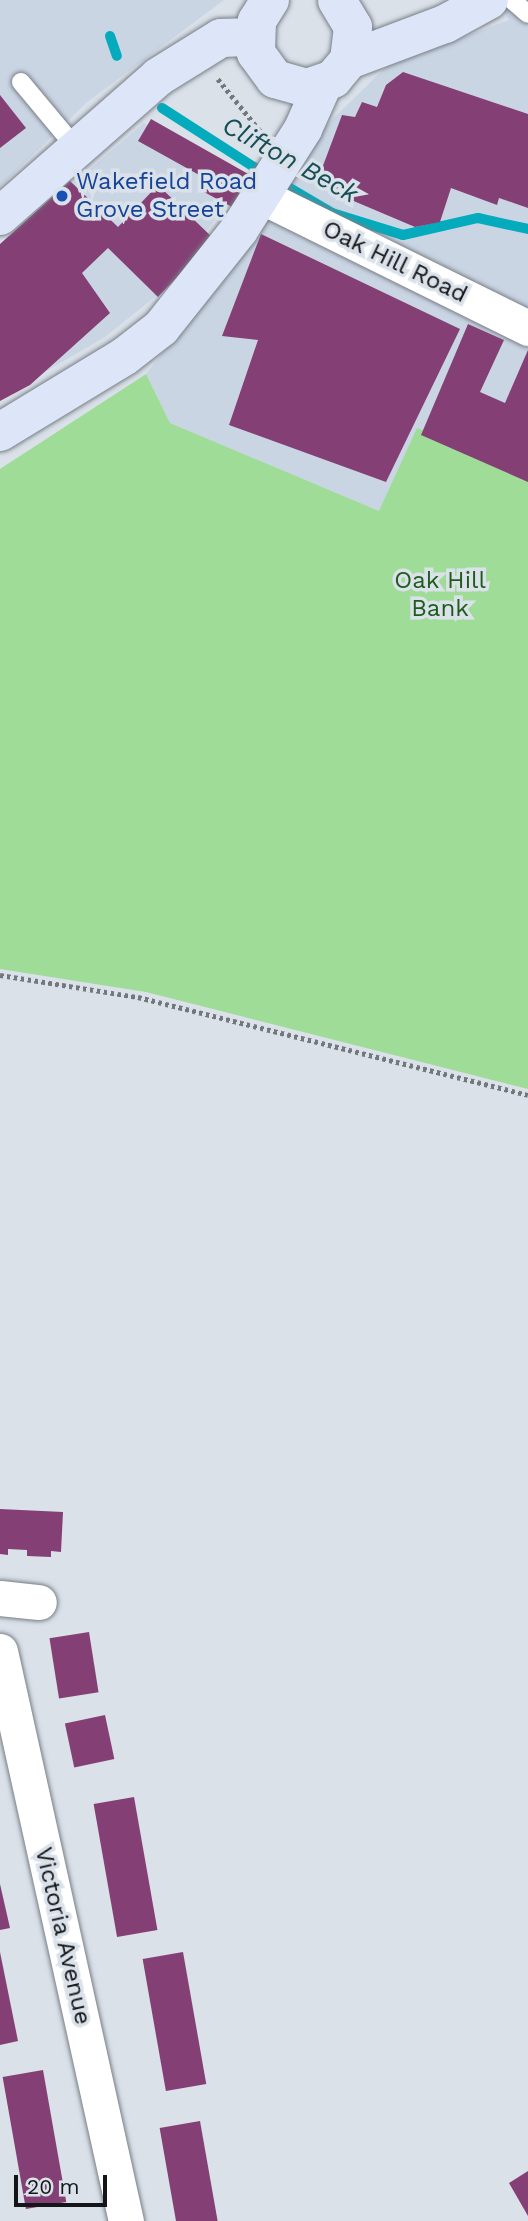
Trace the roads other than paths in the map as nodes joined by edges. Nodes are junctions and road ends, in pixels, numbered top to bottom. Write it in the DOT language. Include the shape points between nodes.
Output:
graph roads {
  1 [pos="337,0"];
  2 [pos="489,0"];
  3 [pos="512,0"];
  4 [pos="262,11"];
  5 [pos="528,14"];
  6 [pos="336,72"];
  7 [pos="21,82"];
  8 [pos="76,148"];
  9 [pos="271,181"];
  10 [pos="0,216"];
  11 [pos="528,328"];
  12 [pos="0,432"];
  13 [pos="0,1598"];
  14 [pos="39,1602"];
  15 [pos="0,1651"];
  16 [pos="127,2221"];
  1 -- 6 [label="main road" via="353,27"];
  2 -- 6 [label="main road"];
  3 -- 5 [label="lane"];
  4 -- 6 [label="main road" via="264,68 275,79 299,87"];
  4 -- 8 [label="main road" via="158,77"];
  6 -- 9 [label="main road"];
  7 -- 8 [label="lane"];
  8 -- 10 [label="main road"];
  9 -- 11 [label="street, Oak Hill Road"];
  9 -- 12 [label="main road" via="204,279 161,328 125,356"];
  13 -- 14 [label="street"];
  15 -- 16 [label="street, Victoria Avenue"];
}
